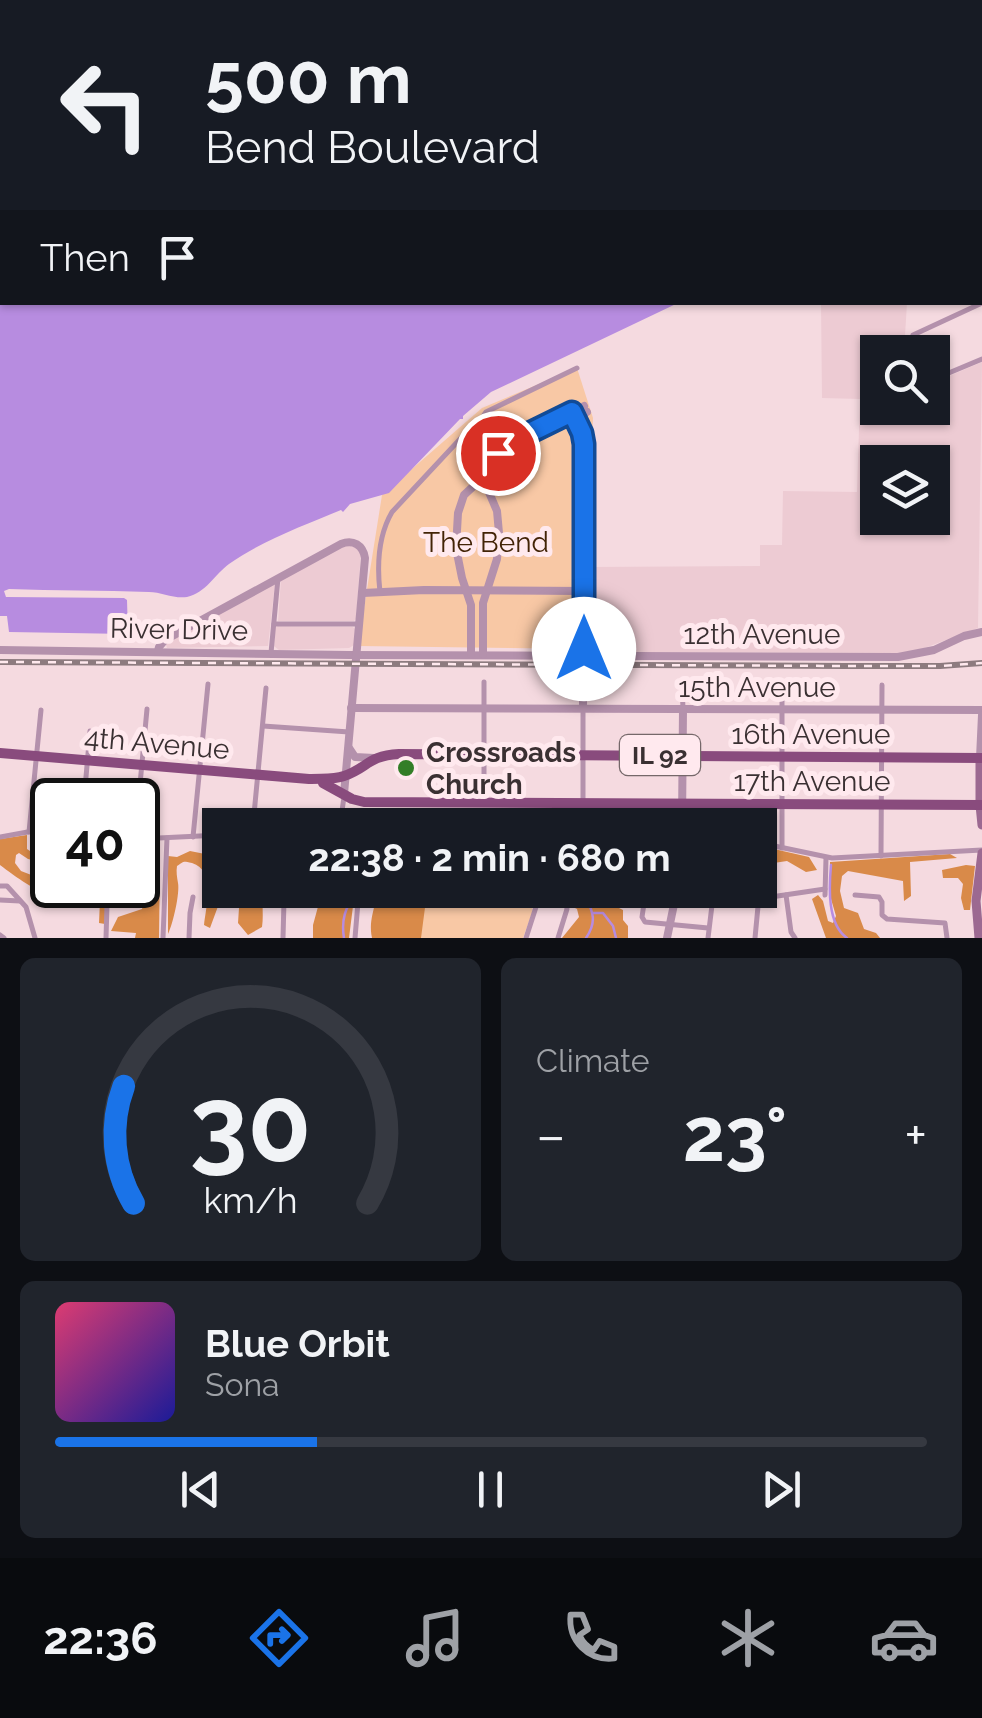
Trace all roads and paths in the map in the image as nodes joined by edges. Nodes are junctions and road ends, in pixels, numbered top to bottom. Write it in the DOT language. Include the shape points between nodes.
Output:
graph roads {
  1 [pos="978,305"];
  2 [pos="915,335"];
  3 [pos="982,359"];
  4 [pos="577,368"];
  5 [pos="950,372"];
  6 [pos="585,409"];
  7 [pos="573,416"];
  8 [pos="474,486"];
  9 [pos="488,489"];
  10 [pos="278,578"];
  11 [pos="467,590"];
  12 [pos="488,590"];
  13 [pos="584,591"];
  14 [pos="363,593"];
  15 [pos="380,593"];
  16 [pos="274,624"];
  17 [pos="360,624"];
  18 [pos="982,632"];
  19 [pos="0,650"];
  20 [pos="158,652"];
  21 [pos="271,653"];
  22 [pos="357,654"];
  23 [pos="471,654"];
  24 [pos="483,654"];
  25 [pos="584,656"];
  26 [pos="484,682"];
  27 [pos="208,684"];
  28 [pos="682,684"];
  29 [pos="782,684"];
  30 [pos="882,685"];
  31 [pos="266,688"];
  32 [pos="352,708"];
  33 [pos="484,708"];
  34 [pos="584,708"];
  35 [pos="683,709"];
  36 [pos="42,710"];
  37 [pos="147,710"];
  38 [pos="782,710"];
  39 [pos="882,710"];
  40 [pos="982,712"];
  41 [pos="262,726"];
  42 [pos="90,731"];
  43 [pos="349,732"];
  44 [pos="348,744"];
  45 [pos="0,753"];
  46 [pos="484,754"];
  47 [pos="583,755"];
  48 [pos="36,756"];
  49 [pos="683,756"];
  50 [pos="782,756"];
  51 [pos="882,756"];
  52 [pos="376,757"];
  53 [pos="981,758"];
  54 [pos="88,760"];
  55 [pos="142,765"];
  56 [pos="200,770"];
  57 [pos="258,774"];
  58 [pos="345,776"];
  59 [pos="86,778"];
  60 [pos="141,778"];
  61 [pos="309,779"];
  62 [pos="344,794"];
  63 [pos="484,802"];
  64 [pos="551,803"];
  65 [pos="583,803"];
  66 [pos="682,803"];
  67 [pos="782,804"];
  68 [pos="882,804"];
  69 [pos="981,804"];
  70 [pos="255,808"];
  71 [pos="342,808"];
  72 [pos="551,808"];
  73 [pos="682,808"];
  74 [pos="982,826"];
  75 [pos="28,832"];
  76 [pos="194,836"];
  77 [pos="202,836"];
  78 [pos="0,837"];
  79 [pos="160,838"];
  80 [pos="168,838"];
  81 [pos="777,847"];
  82 [pos="782,848"];
  83 [pos="982,852"];
  84 [pos="881,856"];
  85 [pos="826,858"];
  86 [pos="0,886"];
  87 [pos="777,895"];
  88 [pos="786,895"];
  89 [pos="854,895"];
  90 [pos="194,896"];
  91 [pos="0,900"];
  92 [pos="20,900"];
  93 [pos="108,908"];
  94 [pos="284,908"];
  95 [pos="357,908"];
  96 [pos="535,908"];
  97 [pos="567,908"];
  98 [pos="644,908"];
  99 [pos="673,908"];
  100 [pos="712,908"];
  101 [pos="758,908"];
  102 [pos="670,925"];
  103 [pos="709,928"];
  104 [pos="979,931"];
  105 [pos="35,938"];
  106 [pos="106,938"];
  107 [pos="163,938"];
  108 [pos="189,938"];
  109 [pos="283,938"];
  110 [pos="354,938"];
  111 [pos="526,938"];
  112 [pos="558,938"];
  113 [pos="667,938"];
  114 [pos="708,938"];
  115 [pos="754,938"];
  116 [pos="795,938"];
  117 [pos="947,938"];
  1 -- 2 [label="street"];
  3 -- 5 [label="street"];
  4 -- 15 [label="street" via="489,410 401,503 379,550"];
  6 -- 7 [label="street"];
  7 -- 8 [label="street" via="509,444"];
  7 -- 9 [label="street" via="510,452 492,472"];
  7 -- 13 [label="street" via="584,444"];
  8 -- 9 [label="street"];
  8 -- 11 [label="street" via="461,504 456,538"];
  9 -- 12 [label="street" via="499,533"];
  10 -- 14 [label="street" via="350,542 366,558"];
  10 -- 16 [label="street"];
  10 -- 20 [label="street" via="162,641"];
  11 -- 12 [label="street"];
  11 -- 15 [label="street"];
  11 -- 23 [label="street"];
  12 -- 13 [label="street"];
  12 -- 24 [label="street"];
  13 -- 25 [label="street"];
  14 -- 15 [label="street"];
  14 -- 17 [label="street"];
  16 -- 17 [label="street"];
  16 -- 21 [label="street"];
  17 -- 22 [label="street"];
  18 -- 25 [label="street, 12th Avenue" via="898,657"];
  19 -- 20 [label="street, River Drive"];
  20 -- 21 [label="street, River Drive"];
  21 -- 22 [label="street, River Drive"];
  22 -- 23 [label="street, 12th Avenue"];
  22 -- 32 [label="street"];
  23 -- 24 [label="street, 12th Avenue"];
  24 -- 25 [label="street, 12th Avenue"];
  25 -- 34 [label="street"];
  26 -- 33 [label="street"];
  27 -- 56 [label="street"];
  28 -- 35 [label="street"];
  29 -- 38 [label="street"];
  30 -- 39 [label="street"];
  31 -- 41 [label="street"];
  32 -- 33 [label="street, 15th Avenue"];
  32 -- 43 [label="street"];
  33 -- 34 [label="street, 15th Avenue"];
  33 -- 46 [label="street"];
  34 -- 35 [label="street, 15th Avenue"];
  34 -- 47 [label="street"];
  35 -- 38 [label="street, 15th Avenue"];
  35 -- 49 [label="street"];
  36 -- 48 [label="street"];
  37 -- 55 [label="street"];
  38 -- 39 [label="street, 15th Avenue"];
  38 -- 50 [label="street"];
  39 -- 40 [label="street, 15th Avenue"];
  39 -- 51 [label="street"];
  40 -- 53 [label="street"];
  41 -- 43 [label="street"];
  41 -- 57 [label="street"];
  42 -- 54 [label="street"];
  43 -- 44 [label="street"];
  44 -- 52 [label="street" via="354,758"];
  44 -- 58 [label="street"];
  45 -- 48 [label="main road, 4th Avenue / IL 92"];
  46 -- 47 [label="main road, 16th Avenue / IL 92"];
  46 -- 52 [label="main road, 16th Avenue / IL 92"];
  46 -- 63 [label="street"];
  47 -- 49 [label="main road, 16th Avenue / IL 92"];
  47 -- 65 [label="street"];
  48 -- 54 [label="main road, 4th Avenue / IL 92"];
  48 -- 75 [label="street"];
  49 -- 50 [label="main road, 16th Avenue / IL 92"];
  49 -- 66 [label="street"];
  50 -- 51 [label="main road, 16th Avenue / IL 92"];
  50 -- 67 [label="street"];
  51 -- 53 [label="main road, 16th Avenue / IL 92"];
  51 -- 68 [label="street"];
  52 -- 58 [label="main road, 16th Avenue / IL 92"];
  53 -- 69 [label="main road"];
  54 -- 55 [label="main road, 4th Avenue / IL 92"];
  54 -- 59 [label="street"];
  55 -- 56 [label="main road, 4th Avenue / IL 92"];
  55 -- 60 [label="street"];
  56 -- 57 [label="main road, 4th Avenue / IL 92"];
  56 -- 76 [label="street"];
  57 -- 61 [label="main road, 4th Avenue / IL 92"];
  57 -- 70 [label="street"];
  58 -- 61 [label="main road, 4th Avenue / IL 92"];
  58 -- 62 [label="street"];
  61 -- 62 [label="main road, 4th Avenue / IL 92"];
  62 -- 63 [label="main road, 17th Avenue / IL 92" via="364,802"];
  62 -- 71 [label="street"];
  63 -- 64 [label="main road, 17th Avenue / IL 92"];
  64 -- 65 [label="main road, 17th Avenue / IL 92"];
  64 -- 72 [label="street"];
  65 -- 66 [label="main road, 17th Avenue / IL 92"];
  66 -- 67 [label="main road, 17th Avenue / IL 92"];
  66 -- 73 [label="street"];
  67 -- 68 [label="main road, 17th Avenue / IL 92"];
  67 -- 82 [label="street"];
  68 -- 69 [label="main road, 17th Avenue / IL 92"];
  68 -- 84 [label="street"];
  69 -- 74 [label="main road"];
  75 -- 78 [label="street"];
  76 -- 77 [label="street"];
  76 -- 80 [label="street"];
  79 -- 80 [label="street"];
  80 -- 107 [label="street"];
  81 -- 82 [label="street"];
  82 -- 85 [label="street"];
  83 -- 84 [label="street"];
  83 -- 104 [label="main road"];
  84 -- 85 [label="street"];
  85 -- 88 [label="street" via="825,892"];
  86 -- 92 [label="street"];
  87 -- 88 [label="street"];
  88 -- 116 [label="street"];
  89 -- 117 [label="street" via="879,897 887,918 945,923"];
  90 -- 108 [label="street"];
  91 -- 92 [label="street"];
  92 -- 105 [label="street"];
  93 -- 106 [label="street"];
  94 -- 109 [label="street"];
  95 -- 110 [label="street"];
  96 -- 111 [label="street"];
  97 -- 112 [label="street"];
  98 -- 102 [label="street" via="643,921"];
  99 -- 102 [label="street"];
  100 -- 103 [label="street"];
  101 -- 115 [label="street"];
  102 -- 103 [label="street"];
  102 -- 113 [label="street"];
  103 -- 114 [label="street"];
}
